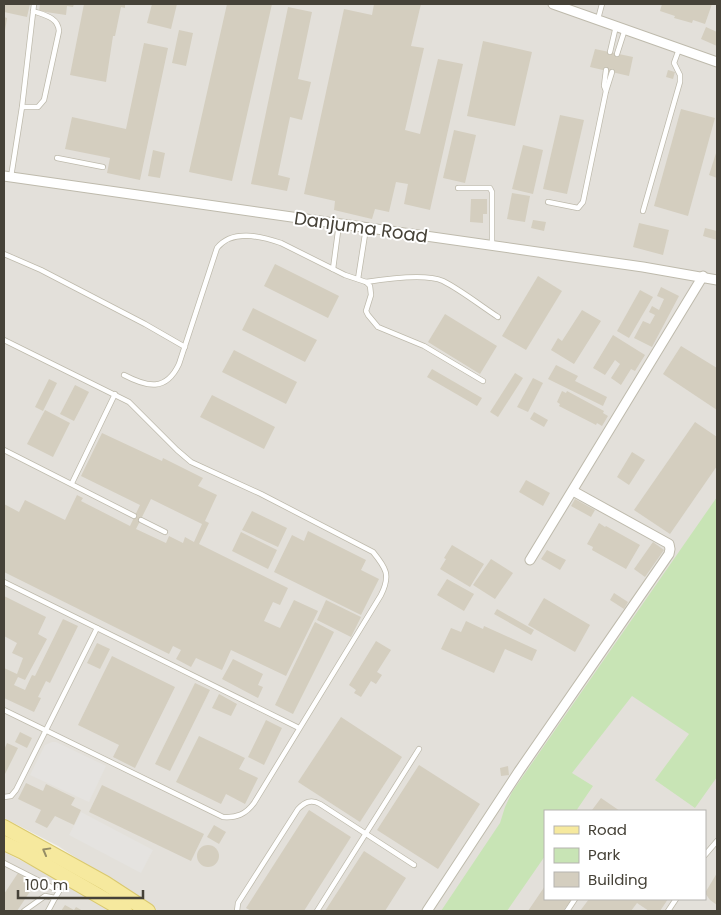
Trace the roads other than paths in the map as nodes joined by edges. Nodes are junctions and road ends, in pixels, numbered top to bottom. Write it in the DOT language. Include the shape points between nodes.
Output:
graph roads {
  1 [pos="34,4"];
  2 [pos="553,4"];
  3 [pos="602,4"];
  4 [pos="570,6"];
  5 [pos="33,11"];
  6 [pos="598,18"];
  7 [pos="616,25"];
  8 [pos="625,29"];
  9 [pos="680,48"];
  10 [pos="610,52"];
  11 [pos="617,54"];
  12 [pos="717,62"];
  13 [pos="606,70"];
  14 [pos="612,72"];
  15 [pos="606,91"];
  16 [pos="22,107"];
  17 [pos="57,158"];
  18 [pos="102,167"];
  19 [pos="7,177"];
  20 [pos="458,188"];
  21 [pos="548,202"];
  22 [pos="643,210"];
  23 [pos="339,224"];
  24 [pos="366,228"];
  25 [pos="492,246"];
  26 [pos="4,254"];
  27 [pos="333,269"];
  28 [pos="703,276"];
  29 [pos="358,279"];
  30 [pos="717,280"];
  31 [pos="366,282"];
  32 [pos="498,317"];
  33 [pos="4,340"];
  34 [pos="185,347"];
  35 [pos="124,375"];
  36 [pos="483,381"];
  37 [pos="115,394"];
  38 [pos="4,450"];
  39 [pos="72,483"];
  40 [pos="573,491"];
  41 [pos="134,516"];
  42 [pos="141,520"];
  43 [pos="165,532"];
  44 [pos="530,560"];
  45 [pos="4,582"];
  46 [pos="97,628"];
  47 [pos="4,710"];
  48 [pos="299,728"];
  49 [pos="46,730"];
  50 [pos="419,749"];
  51 [pos="4,797"];
  52 [pos="4,827"];
  53 [pos="366,834"];
  54 [pos="717,841"];
  55 [pos="4,843"];
  56 [pos="706,854"];
  57 [pos="5,864"];
  58 [pos="414,864"];
  59 [pos="4,870"];
  60 [pos="68,878"];
  61 [pos="59,891"];
  62 [pos="55,898"];
  63 [pos="574,900"];
  64 [pos="675,900"];
  65 [pos="24,911"];
  66 [pos="48,911"];
  67 [pos="125,911"];
  68 [pos="148,911"];
  69 [pos="237,911"];
  70 [pos="317,911"];
  71 [pos="427,911"];
  72 [pos="567,911"];
  73 [pos="668,911"];
  1 -- 5 [label="lane"];
  2 -- 4 [label="street"];
  3 -- 6 [label="lane"];
  4 -- 6 [label="street"];
  5 -- 16 [label="lane"];
  5 -- 16 [label="lane" via="57,22 59,31 44,100 38,107"];
  6 -- 7 [label="street"];
  7 -- 8 [label="street"];
  7 -- 10 [label="lane"];
  8 -- 9 [label="street"];
  8 -- 11 [label="lane"];
  9 -- 12 [label="street"];
  9 -- 22 [label="lane" via="674,63 680,82"];
  13 -- 15 [label="lane"];
  14 -- 15 [label="lane"];
  15 -- 21 [label="lane" via="581,206 575,208"];
  16 -- 19 [label="lane"];
  17 -- 18 [label="lane"];
  19 -- 23 [label="street, Danjuma Road"];
  20 -- 25 [label="lane" via="490,188"];
  23 -- 24 [label="street, Danjuma Road"];
  23 -- 27 [label="lane"];
  24 -- 25 [label="street, Danjuma Road"];
  24 -- 29 [label="lane"];
  25 -- 28 [label="street, Danjuma Road"];
  26 -- 34 [label="lane" via="41,270"];
  27 -- 29 [label="lane"];
  27 -- 34 [label="lane" via="271,239 230,237 222,242 212,258"];
  28 -- 30 [label="street, Danjuma Road"];
  28 -- 40 [label="street"];
  29 -- 31 [label="lane"];
  31 -- 32 [label="lane" via="412,278 442,280"];
  31 -- 36 [label="lane" via="371,295 366,311 378,327 424,346"];
  33 -- 37 [label="lane"];
  34 -- 35 [label="lane" via="175,373 163,383 140,384"];
  37 -- 39 [label="lane"];
  37 -- 48 [label="lane" via="129,402 191,462 373,552 385,566 387,582 382,595"];
  38 -- 39 [label="lane"];
  39 -- 41 [label="lane"];
  40 -- 44 [label="street"];
  40 -- 71 [label="street" via="669,544 669,554"];
  42 -- 43 [label="lane"];
  45 -- 46 [label="lane"];
  46 -- 48 [label="lane"];
  46 -- 49 [label="lane"];
  47 -- 49 [label="lane"];
  48 -- 49 [label="lane" via="254,803 232,818 223,817"];
  49 -- 51 [label="lane" via="14,794"];
  50 -- 53 [label="lane"];
  68 -- 52 [label="main road, one-way" via="105,883"];
  53 -- 58 [label="lane"];
  53 -- 69 [label="lane" via="315,801 302,805 238,903"];
  53 -- 70 [label="lane"];
  54 -- 56 [label="lane"];
  55 -- 60 [label="main road"];
  57 -- 59 [label="lane"];
  57 -- 61 [label="lane"];
  60 -- 61 [label="lane"];
  60 -- 67 [label="main road"];
  61 -- 62 [label="lane"];
  62 -- 65 [label="lane" via="45,896"];
  62 -- 66 [label="lane"];
  63 -- 72 [label="lane"];
  64 -- 73 [label="lane"];
}
